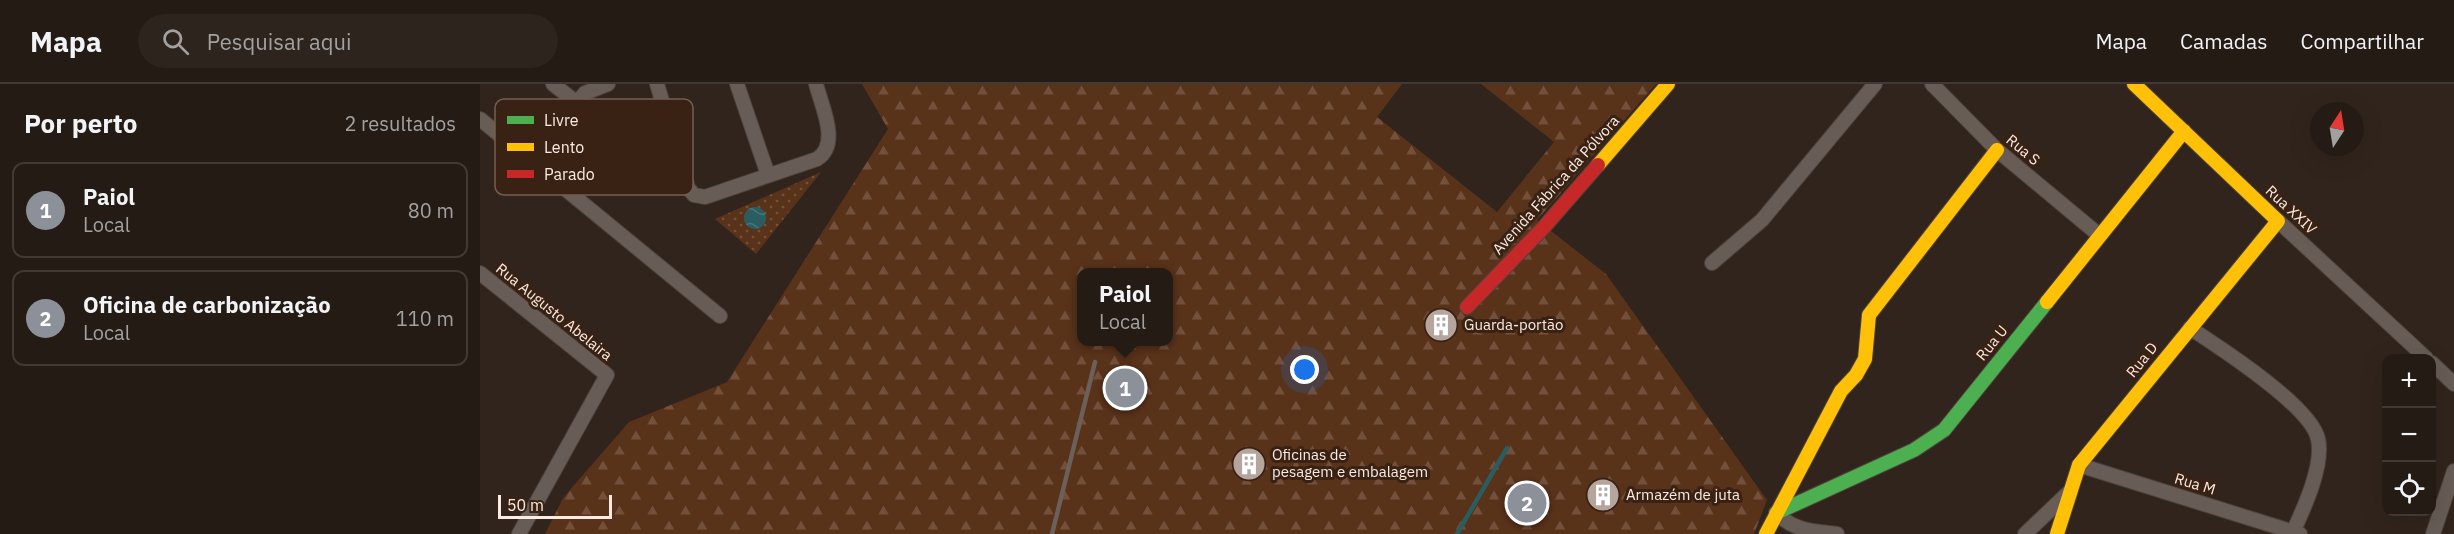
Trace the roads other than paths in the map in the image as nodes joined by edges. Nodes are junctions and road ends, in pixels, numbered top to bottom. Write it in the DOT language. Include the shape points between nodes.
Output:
graph roads {
  1 [pos="552,84"];
  2 [pos="608,84"];
  3 [pos="657,84"];
  4 [pos="737,84"];
  5 [pos="816,84"];
  6 [pos="1668,84"];
  7 [pos="1875,84"];
  8 [pos="1932,84"];
  9 [pos="2134,84"];
  10 [pos="572,99"];
  11 [pos="580,99"];
  12 [pos="662,99"];
  13 [pos="480,119"];
  14 [pos="495,131"];
  15 [pos="2184,131"];
  16 [pos="1997,150"];
  17 [pos="768,175"];
  18 [pos="693,193"];
  19 [pos="573,195"];
  20 [pos="2278,221"];
  21 [pos="2099,235"];
  22 [pos="1712,263"];
  23 [pos="480,273"];
  24 [pos="1467,308"];
  25 [pos="720,316"];
  26 [pos="2190,328"];
  27 [pos="2422,354"];
  28 [pos="2436,367"];
  29 [pos="2454,384"];
  30 [pos="2079,465"];
  31 [pos="2454,471"];
  32 [pos="2068,493"];
  33 [pos="1776,513"];
  34 [pos="2297,533"];
  35 [pos="519,534"];
  36 [pos="1766,534"];
  37 [pos="1837,534"];
  38 [pos="2025,534"];
  39 [pos="2057,534"];
  40 [pos="2433,534"];
  1 -- 10 [label="street"];
  2 -- 11 [label="street" via="585,93"];
  3 -- 12 [label="street"];
  4 -- 17 [label="street"];
  5 -- 17 [label="street" via="829,132 827,150 817,159"];
  6 -- 24 [label="street, Avenida Fábrica da Pólvora" via="1538,234"];
  7 -- 22 [label="street" via="1762,220"];
  8 -- 16 [label="street, Rua S"];
  9 -- 15 [label="street, Rua XXIV"];
  13 -- 14 [label="street"];
  15 -- 20 [label="street, Rua XXIV"];
  15 -- 21 [label="street, Rua U"];
  16 -- 21 [label="street, Rua S"];
  16 -- 33 [label="street" via="1869,315 1865,359 1841,391"];
  17 -- 18 [label="street" via="708,197"];
  19 -- 25 [label="street"];
  20 -- 26 [label="street, Rua D"];
  20 -- 27 [label="street, Rua XXIV"];
  21 -- 33 [label="street, Rua U" via="1944,430 1903,455"];
  23 -- 35 [label="street, Rua Augusto Abelaira" via="607,375"];
  26 -- 30 [label="street, Rua D"];
  26 -- 34 [label="street" via="2250,366 2311,423 2319,439 2317,464"];
  28 -- 29 [label="street"];
  30 -- 32 [label="street, Rua D"];
  30 -- 34 [label="street, Rua M"];
  31 -- 40 [label="street"];
  32 -- 38 [label="street"];
  32 -- 39 [label="street, Rua D"];
  33 -- 36 [label="street"];
  33 -- 37 [label="street" via="1803,530"];
}
